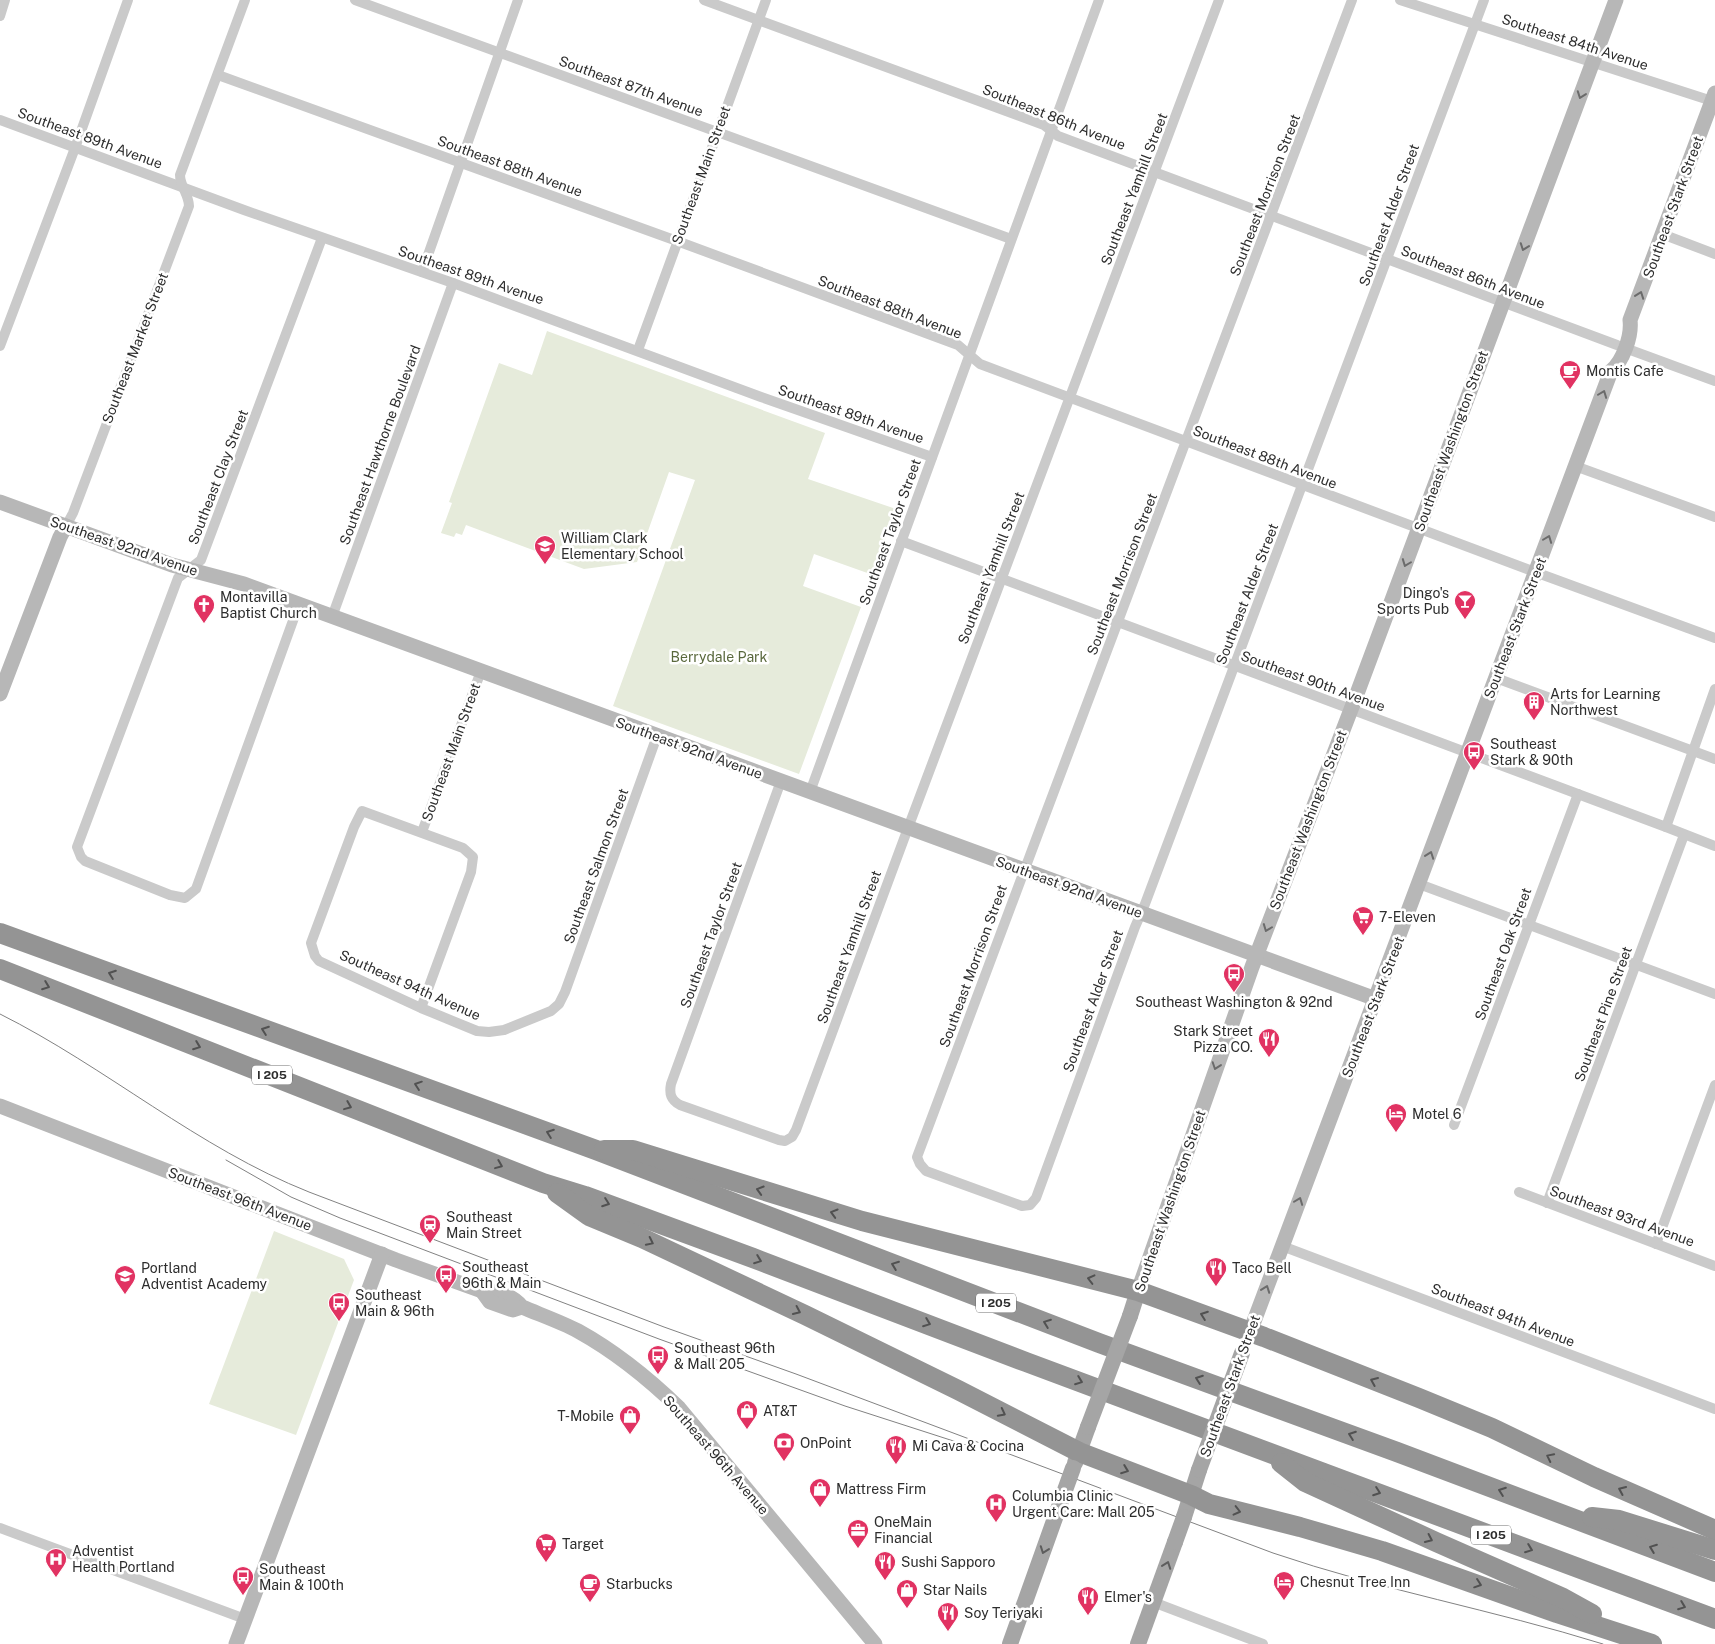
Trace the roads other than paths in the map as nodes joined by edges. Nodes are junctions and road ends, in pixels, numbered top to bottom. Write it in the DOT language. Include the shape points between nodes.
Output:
graph roads {
  1 [pos="5,0"];
  2 [pos="128,0"];
  3 [pos="245,0"];
  4 [pos="355,0"];
  5 [pos="518,0"];
  6 [pos="704,0"];
  7 [pos="766,0"];
  8 [pos="1098,0"];
  9 [pos="1219,0"];
  10 [pos="1352,0"];
  11 [pos="1400,0"];
  12 [pos="1484,0"];
  13 [pos="1616,0"];
  14 [pos="0,16"];
  15 [pos="759,20"];
  16 [pos="1475,24"];
  17 [pos="499,52"];
  18 [pos="1592,63"];
  19 [pos="218,75"];
  20 [pos="1713,97"];
  21 [pos="0,120"];
  22 [pos="1710,124"];
  23 [pos="1051,130"];
  24 [pos="717,132"];
  25 [pos="75,148"];
  26 [pos="460,163"];
  27 [pos="1155,172"];
  28 [pos="184,188"];
  29 [pos="1271,216"];
  30 [pos="1662,234"];
  31 [pos="322,238"];
  32 [pos="1011,239"];
  33 [pos="677,241"];
  34 [pos="1715,254"];
  35 [pos="1388,258"];
  36 [pos="422,272"];
  37 [pos="453,283"];
  38 [pos="1503,302"];
  39 [pos="0,346"];
  40 [pos="1621,346"];
  41 [pos="638,350"];
  42 [pos="969,354"];
  43 [pos="1715,380"];
  44 [pos="1070,398"];
  45 [pos="1187,442"];
  46 [pos="932,457"];
  47 [pos="1575,466"];
  48 [pos="1302,486"];
  49 [pos="0,502"];
  50 [pos="1715,517"];
  51 [pos="66,526"];
  52 [pos="1418,529"];
  53 [pos="901,541"];
  54 [pos="189,570"];
  55 [pos="1535,572"];
  56 [pos="1002,579"];
  57 [pos="298,604"];
  58 [pos="332,617"];
  59 [pos="1119,622"];
  60 [pos="1715,638"];
  61 [pos="1234,666"];
  62 [pos="481,671"];
  63 [pos="1496,678"];
  64 [pos="1715,689"];
  65 [pos="0,694"];
  66 [pos="1351,709"];
  67 [pos="658,736"];
  68 [pos="1692,751"];
  69 [pos="1468,753"];
  70 [pos="1715,759"];
  71 [pos="782,782"];
  72 [pos="810,792"];
  73 [pos="1578,794"];
  74 [pos="1666,827"];
  75 [pos="908,828"];
  76 [pos="422,832"];
  77 [pos="1684,835"];
  78 [pos="1715,846"];
  79 [pos="1024,870"];
  80 [pos="1419,884"];
  81 [pos="1142,913"];
  82 [pos="1529,925"];
  83 [pos="0,933"];
  84 [pos="1257,955"];
  85 [pos="1636,965"];
  86 [pos="0,970"];
  87 [pos="1715,994"];
  88 [pos="1376,999"];
  89 [pos="559,1004"];
  90 [pos="421,1008"];
  91 [pos="1715,1085"];
  92 [pos="0,1106"];
  93 [pos="1454,1125"];
  94 [pos="785,1142"];
  95 [pos="596,1150"];
  96 [pos="543,1183"];
  97 [pos="1519,1192"];
  98 [pos="1036,1198"];
  99 [pos="1547,1203"];
  100 [pos="1656,1244"];
  101 [pos="1282,1246"];
  102 [pos="382,1254"];
  103 [pos="1715,1266"];
  104 [pos="1138,1291"];
  105 [pos="1250,1332"];
  106 [pos="1715,1408"];
  107 [pos="1266,1451"];
  108 [pos="1076,1460"];
  109 [pos="1191,1495"];
  110 [pos="1564,1514"];
  111 [pos="0,1528"];
  112 [pos="1715,1530"];
  113 [pos="1715,1550"];
  114 [pos="1715,1572"];
  115 [pos="1154,1602"];
  116 [pos="245,1619"];
  117 [pos="1715,1619"];
  118 [pos="1646,1642"];
  119 [pos="236,1644"];
  120 [pos="875,1644"];
  121 [pos="1010,1644"];
  122 [pos="1138,1644"];
  123 [pos="1263,1644"];
  1 -- 14 [label="street"];
  2 -- 25 [label="street"];
  3 -- 19 [label="street, Southeast Market Street"];
  4 -- 17 [label="street, Southeast 87th Avenue"];
  5 -- 17 [label="street"];
  6 -- 15 [label="street, Southeast 86th Avenue"];
  7 -- 15 [label="street, Southeast Main Street"];
  8 -- 23 [label="street, Southeast Taylor Street"];
  9 -- 27 [label="street, Southeast Yamhill Street"];
  10 -- 29 [label="street, Southeast Morrison Street"];
  11 -- 16 [label="street, Southeast 84th Avenue"];
  12 -- 16 [label="street, Southeast Alder Street"];
  13 -- 18 [label="street, Southeast Washington Street"];
  15 -- 23 [label="street, Southeast 86th Avenue"];
  15 -- 24 [label="street, Southeast Main Street"];
  16 -- 18 [label="street, Southeast 84th Avenue"];
  16 -- 35 [label="street, Southeast Alder Street"];
  17 -- 24 [label="street, Southeast 87th Avenue"];
  17 -- 26 [label="street"];
  18 -- 20 [label="street, Southeast 84th Avenue"];
  18 -- 38 [label="street, Southeast Washington Street, one-way"];
  19 -- 26 [label="street, Southeast 88th Avenue"];
  19 -- 28 [label="street, Southeast Market Street" via="180,174"];
  20 -- 22 [label="street, Southeast Stark Street"];
  21 -- 25 [label="street, Southeast 89th Avenue"];
  22 -- 30 [label="street, Southeast Stark Street"];
  23 -- 27 [label="street, Southeast 86th Avenue" via="1058,136"];
  23 -- 32 [label="street, Southeast Taylor Street"];
  24 -- 32 [label="street, Southeast 87th Avenue"];
  24 -- 33 [label="street, Southeast Main Street"];
  25 -- 28 [label="street, Southeast 89th Avenue"];
  25 -- 39 [label="street"];
  26 -- 33 [label="street, Southeast 88th Avenue"];
  26 -- 36 [label="street"];
  27 -- 29 [label="street, Southeast 86th Avenue"];
  27 -- 44 [label="street, Southeast Yamhill Street"];
  28 -- 31 [label="street, Southeast 89th Avenue"];
  28 -- 51 [label="street, Southeast Market Street" via="189,206"];
  29 -- 35 [label="street, Southeast 86th Avenue"];
  29 -- 45 [label="street, Southeast Morrison Street"];
  30 -- 34 [label="street"];
  40 -- 30 [label="street, Southeast Stark Street, one-way" via="1623,327 1630,320"];
  31 -- 36 [label="street, Southeast 89th Avenue"];
  31 -- 54 [label="street, Southeast Clay Street" via="201,560"];
  32 -- 42 [label="street, Southeast Taylor Street"];
  33 -- 41 [label="street, Southeast Main Street"];
  33 -- 42 [label="street, Southeast 88th Avenue" via="958,346"];
  35 -- 38 [label="street, Southeast 86th Avenue"];
  35 -- 48 [label="street, Southeast Alder Street"];
  36 -- 37 [label="street, Southeast 89th Avenue"];
  37 -- 41 [label="street, Southeast 89th Avenue"];
  37 -- 58 [label="street, Southeast Hawthorne Boulevard"];
  38 -- 40 [label="street, Southeast 86th Avenue"];
  38 -- 52 [label="street, Southeast Washington Street"];
  40 -- 43 [label="street, Southeast 86th Avenue"];
  47 -- 40 [label="street, Southeast Stark Street, one-way" via="1611,371 1610,362"];
  41 -- 46 [label="street, Southeast 89th Avenue"];
  42 -- 44 [label="street, Southeast 88th Avenue" via="980,364"];
  42 -- 46 [label="street, Southeast Taylor Street"];
  44 -- 45 [label="street, Southeast 88th Avenue"];
  44 -- 56 [label="street, Southeast Yamhill Street"];
  45 -- 48 [label="street, Southeast 88th Avenue"];
  45 -- 59 [label="street, Southeast Morrison Street"];
  46 -- 53 [label="street, Southeast Taylor Street"];
  47 -- 50 [label="street"];
  55 -- 47 [label="street, Southeast Stark Street, one-way"];
  48 -- 52 [label="street, Southeast 88th Avenue"];
  48 -- 61 [label="street, Southeast Alder Street"];
  49 -- 51 [label="street, Southeast 92nd Avenue"];
  51 -- 54 [label="street, Southeast 92nd Avenue"];
  51 -- 65 [label="street, Southeast Market Street"];
  52 -- 55 [label="street, Southeast 88th Avenue"];
  52 -- 66 [label="street, Southeast Washington Street, one-way"];
  53 -- 56 [label="street, Southeast 90th Avenue"];
  53 -- 72 [label="street, Southeast Taylor Street"];
  54 -- 57 [label="street, Southeast 92nd Avenue" via="244,584"];
  54 -- 57 [label="street, Southeast Clay Street" via="178,578 76,848 85,860 170,895 185,898 196,889"];
  55 -- 60 [label="street, Southeast 88th Avenue"];
  55 -- 63 [label="street, Southeast Stark Street"];
  56 -- 59 [label="street, Southeast 90th Avenue"];
  56 -- 75 [label="street, Southeast Yamhill Street"];
  57 -- 58 [label="street, Southeast 92nd Avenue"];
  58 -- 62 [label="street, Southeast 92nd Avenue"];
  59 -- 61 [label="street, Southeast 90th Avenue"];
  59 -- 79 [label="street, Southeast Morrison Street"];
  61 -- 66 [label="street, Southeast 90th Avenue"];
  61 -- 81 [label="street, Southeast Alder Street"];
  62 -- 67 [label="street, Southeast 92nd Avenue"];
  62 -- 76 [label="street, Southeast Main Street"];
  63 -- 68 [label="street"];
  63 -- 69 [label="street, Southeast Stark Street"];
  64 -- 68 [label="street"];
  66 -- 69 [label="street, Southeast 90th Avenue"];
  66 -- 84 [label="street, Southeast Washington Street, one-way"];
  67 -- 71 [label="street, Southeast 92nd Avenue"];
  67 -- 89 [label="street, Southeast Salmon Street"];
  68 -- 70 [label="street"];
  68 -- 74 [label="street"];
  69 -- 73 [label="street, Southeast 90th Avenue"];
  80 -- 69 [label="street, Southeast Stark Street, one-way"];
  71 -- 72 [label="street, Southeast 92nd Avenue"];
  71 -- 94 [label="street, Southeast Taylor Street" via="670,1092 680,1105"];
  72 -- 75 [label="street, Southeast 92nd Avenue"];
  73 -- 74 [label="street, Southeast 90th Avenue"];
  73 -- 82 [label="street, Southeast Oak Street"];
  74 -- 77 [label="street, Southeast 90th Avenue"];
  75 -- 79 [label="street, Southeast 92nd Avenue"];
  75 -- 94 [label="street, Southeast Yamhill Street" via="796,1130"];
  76 -- 90 [label="street" via="463,848 473,857 471,872"];
  76 -- 90 [label="street, Southeast 94th Avenue" via="362,811 311,943 314,956 320,961"];
  77 -- 78 [label="street, Southeast 90th Avenue"];
  77 -- 85 [label="street, Southeast Pine Street"];
  79 -- 81 [label="street, Southeast 92nd Avenue"];
  79 -- 98 [label="street, Southeast Morrison Street" via="918,1157 923,1169 929,1172 1022,1206 1030,1205"];
  80 -- 82 [label="street"];
  80 -- 88 [label="street, Southeast Stark Street"];
  81 -- 84 [label="street, Southeast 92nd Avenue"];
  81 -- 98 [label="street, Southeast Alder Street"];
  82 -- 85 [label="street"];
  82 -- 93 [label="street, Southeast Oak Street"];
  95 -- 83 [label="highway, I 205, one-way"];
  84 -- 88 [label="street, Southeast 92nd Avenue"];
  84 -- 104 [label="street, Southeast Washington Street, one-way"];
  85 -- 87 [label="street"];
  85 -- 99 [label="street, Southeast Pine Street"];
  86 -- 96 [label="highway, I 205, one-way"];
  101 -- 88 [label="street, Southeast Stark Street, one-way"];
  89 -- 90 [label="street, Southeast 94th Avenue" via="551,1011 504,1030 489,1032 477,1031"];
  91 -- 100 [label="street"];
  92 -- 102 [label="street, Southeast 96th Avenue"];
  104 -- 95 [label="highway, one-way" via="862,1221 633,1150"];
  110 -- 95 [label="highway, I 205, one-way" via="1099,1342"];
  96 -- 107 [label="highway, I 205, one-way" via="753,1258"];
  96 -- 108 [label="highway, one-way" via="589,1216 642,1238 958,1390"];
  97 -- 99 [label="street, Southeast 93rd Avenue"];
  99 -- 100 [label="street, Southeast 93rd Avenue"];
  100 -- 103 [label="street, Southeast 93rd Avenue"];
  105 -- 101 [label="street, Southeast Stark Street, one-way"];
  101 -- 106 [label="street, Southeast 94th Avenue"];
  102 -- 116 [label="street"];
  102 -- 120 [label="street, Southeast 96th Avenue" via="482,1292 490,1302 513,1310 522,1307 577,1330 631,1365 694,1425"];
  105 -- 104 [label="highway, one-way"];
  104 -- 108 [label="main road, Southeast Washington Street, bridge"];
  105 -- 109 [label="main road, Southeast Stark Street, bridge"];
  112 -- 105 [label="highway, one-way" via="1492,1428"];
  107 -- 117 [label="highway, I 205, one-way"];
  107 -- 118 [label="highway, one-way" via="1305,1482 1563,1598"];
  108 -- 109 [label="highway, one-way"];
  108 -- 121 [label="main road, Southeast Washington Street, one-way, bridge"];
  115 -- 109 [label="main road, Southeast Stark Street, one-way, bridge"];
  109 -- 118 [label="highway, one-way" via="1209,1504 1382,1551"];
  110 -- 113 [label="highway" via="1619,1520"];
  114 -- 110 [label="highway, I 205, one-way"];
  111 -- 116 [label="street"];
  115 -- 122 [label="main road, Southeast Stark Street"];
  115 -- 123 [label="street"];
  116 -- 119 [label="street"];
}
